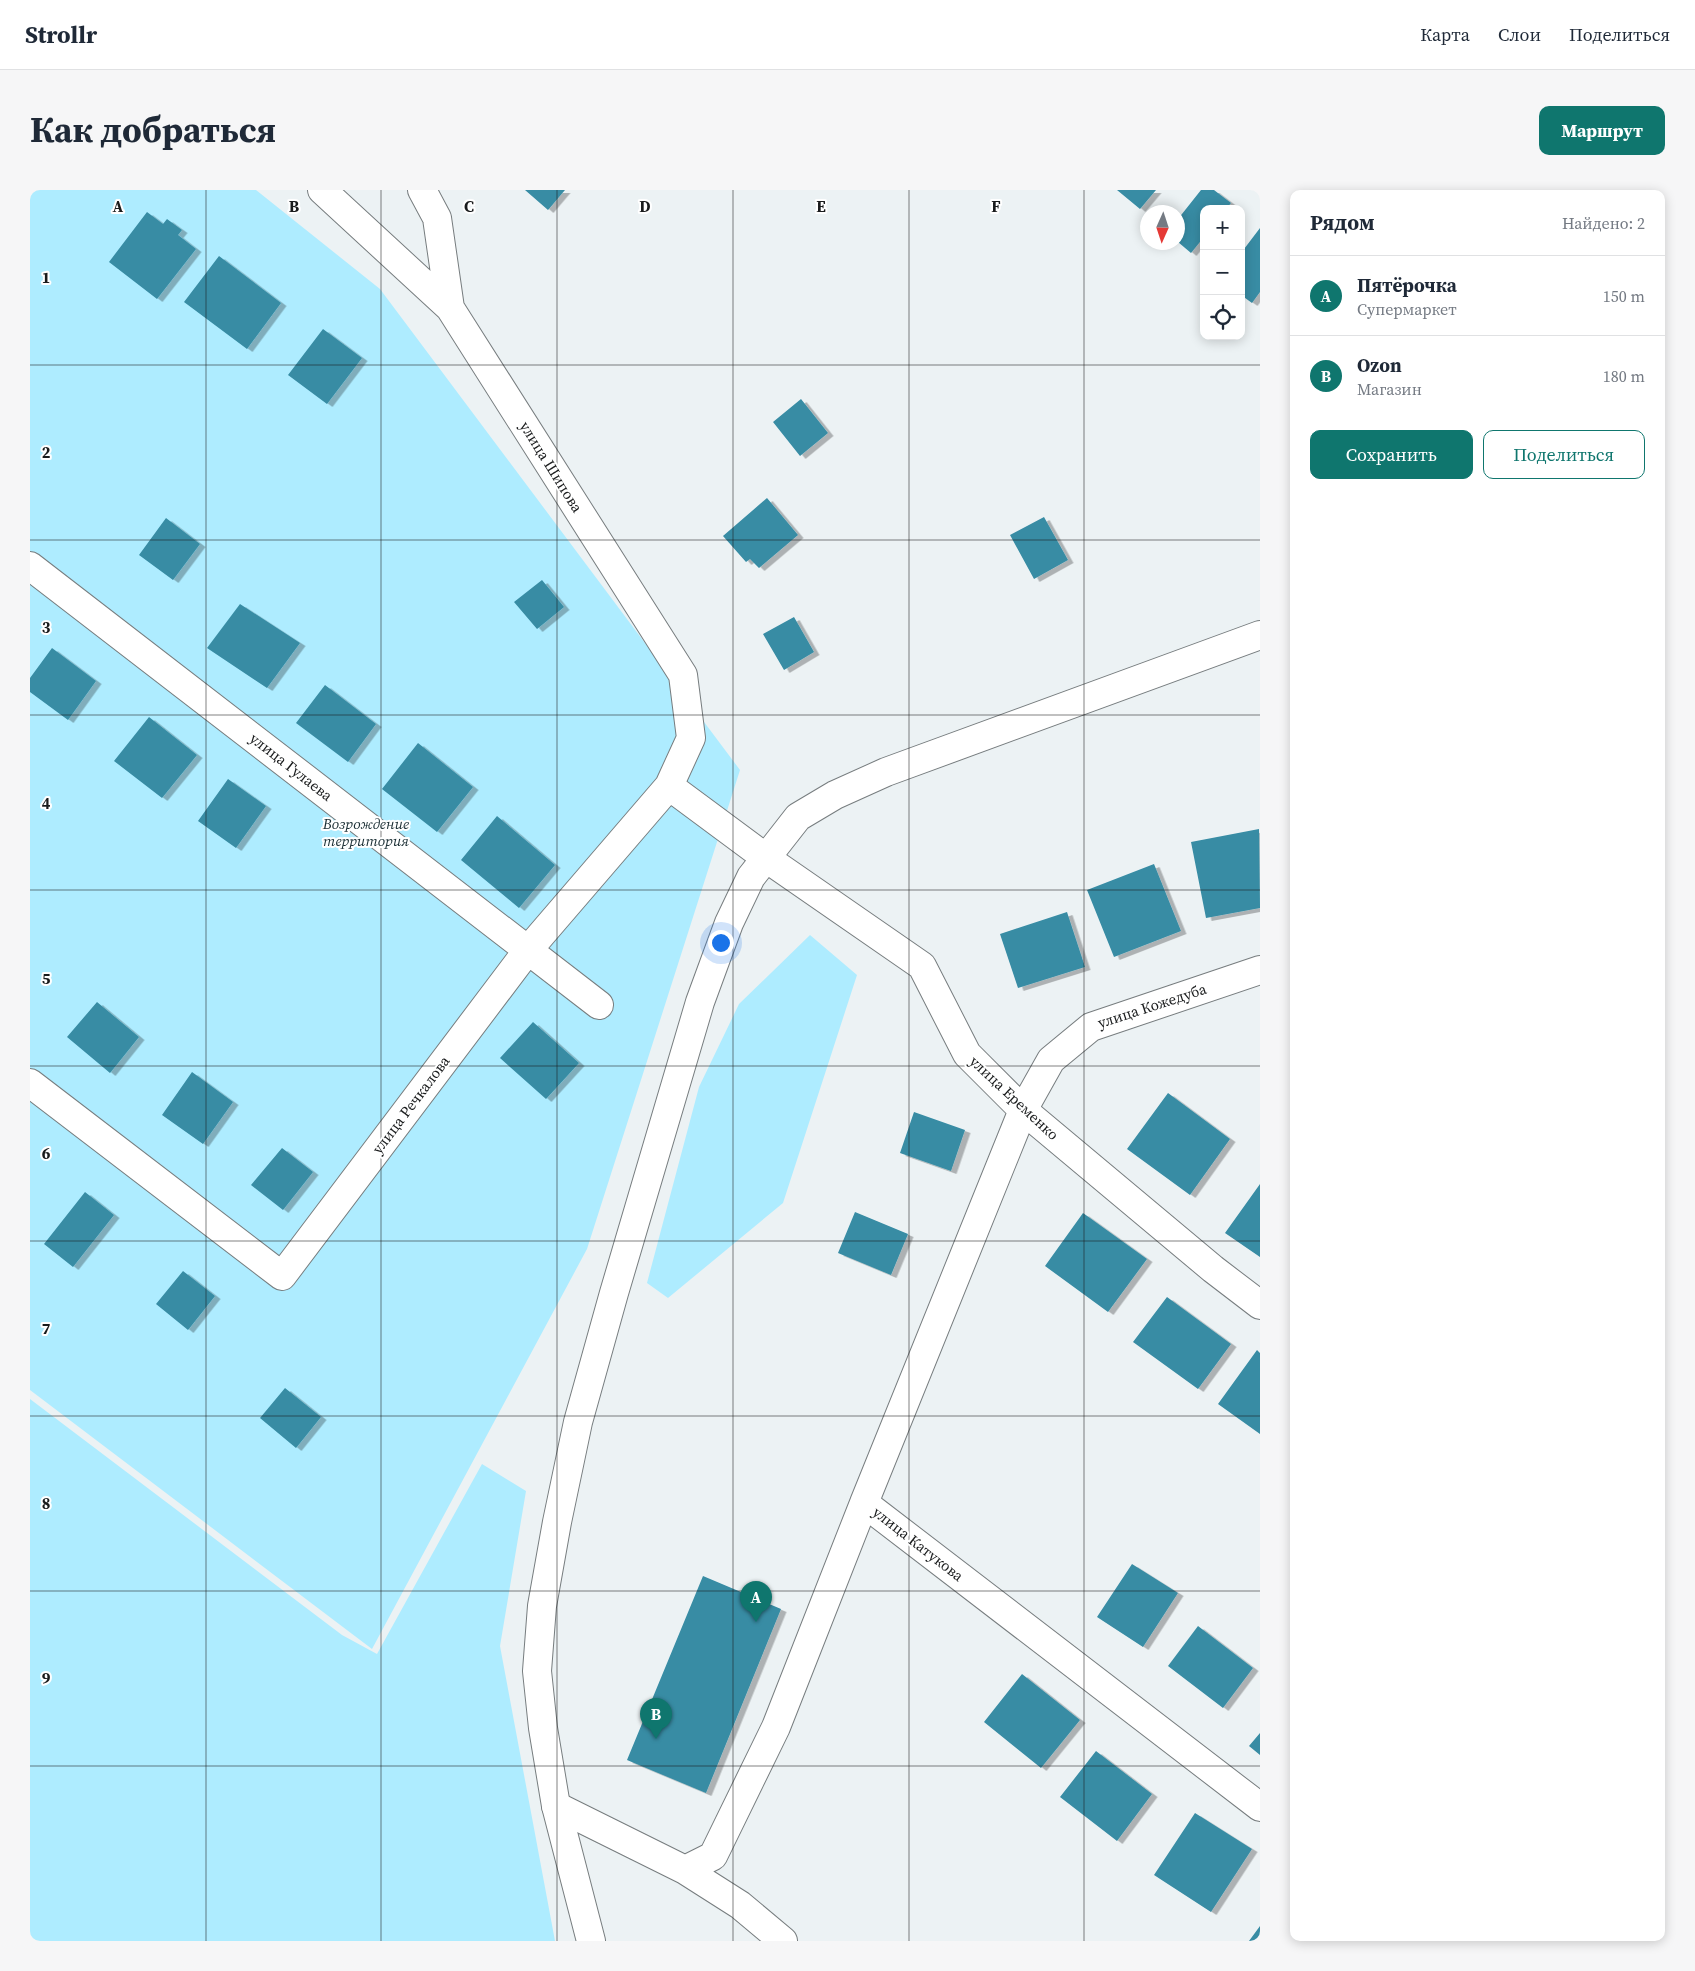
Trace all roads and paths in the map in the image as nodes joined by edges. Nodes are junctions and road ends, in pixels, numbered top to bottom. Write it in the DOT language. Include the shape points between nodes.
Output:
graph roads {
  1 [pos="322,190"];
  2 [pos="422,190"];
  3 [pos="450,308"];
  4 [pos="30,566"];
  5 [pos="1260,635"];
  6 [pos="669,786"];
  7 [pos="766,858"];
  8 [pos="528,950"];
  9 [pos="1260,970"];
  10 [pos="599,1005"];
  11 [pos="30,1083"];
  12 [pos="1023,1110"];
  13 [pos="1260,1305"];
  14 [pos="864,1503"];
  15 [pos="556,1806"];
  16 [pos="1260,1807"];
  17 [pos="685,1870"];
  18 [pos="591,1941"];
  19 [pos="783,1941"];
  1 -- 3 [label="street, улица Шипова"];
  2 -- 3 [label="street" via="437,218"];
  3 -- 6 [label="street, улица Шипова" via="683,675 691,738"];
  4 -- 8 [label="street, улица Гулаева"];
  5 -- 7 [label="street" via="886,772 834,795 798,817"];
  6 -- 7 [label="street"];
  6 -- 8 [label="street, улица Речкалова"];
  7 -- 12 [label="street, улица Еременко" via="922,966 967,1054"];
  7 -- 15 [label="street" via="751,877 733,915 700,1002 578,1422 542,1606 537,1671"];
  8 -- 10 [label="street, улица Гулаева"];
  8 -- 11 [label="street, улица Речкалова" via="282,1276"];
  9 -- 12 [label="street, улица Кожедуба" via="1091,1027 1051,1060"];
  12 -- 13 [label="street, улица Еременко" via="1212,1269"];
  12 -- 14 [label="street, улица Катукова"];
  14 -- 16 [label="street, улица Катукова"];
  14 -- 17 [label="street" via="776,1727 713,1856"];
  15 -- 17 [label="street"];
  15 -- 18 [label="street"];
  17 -- 19 [label="street" via="740,1905"];
}
